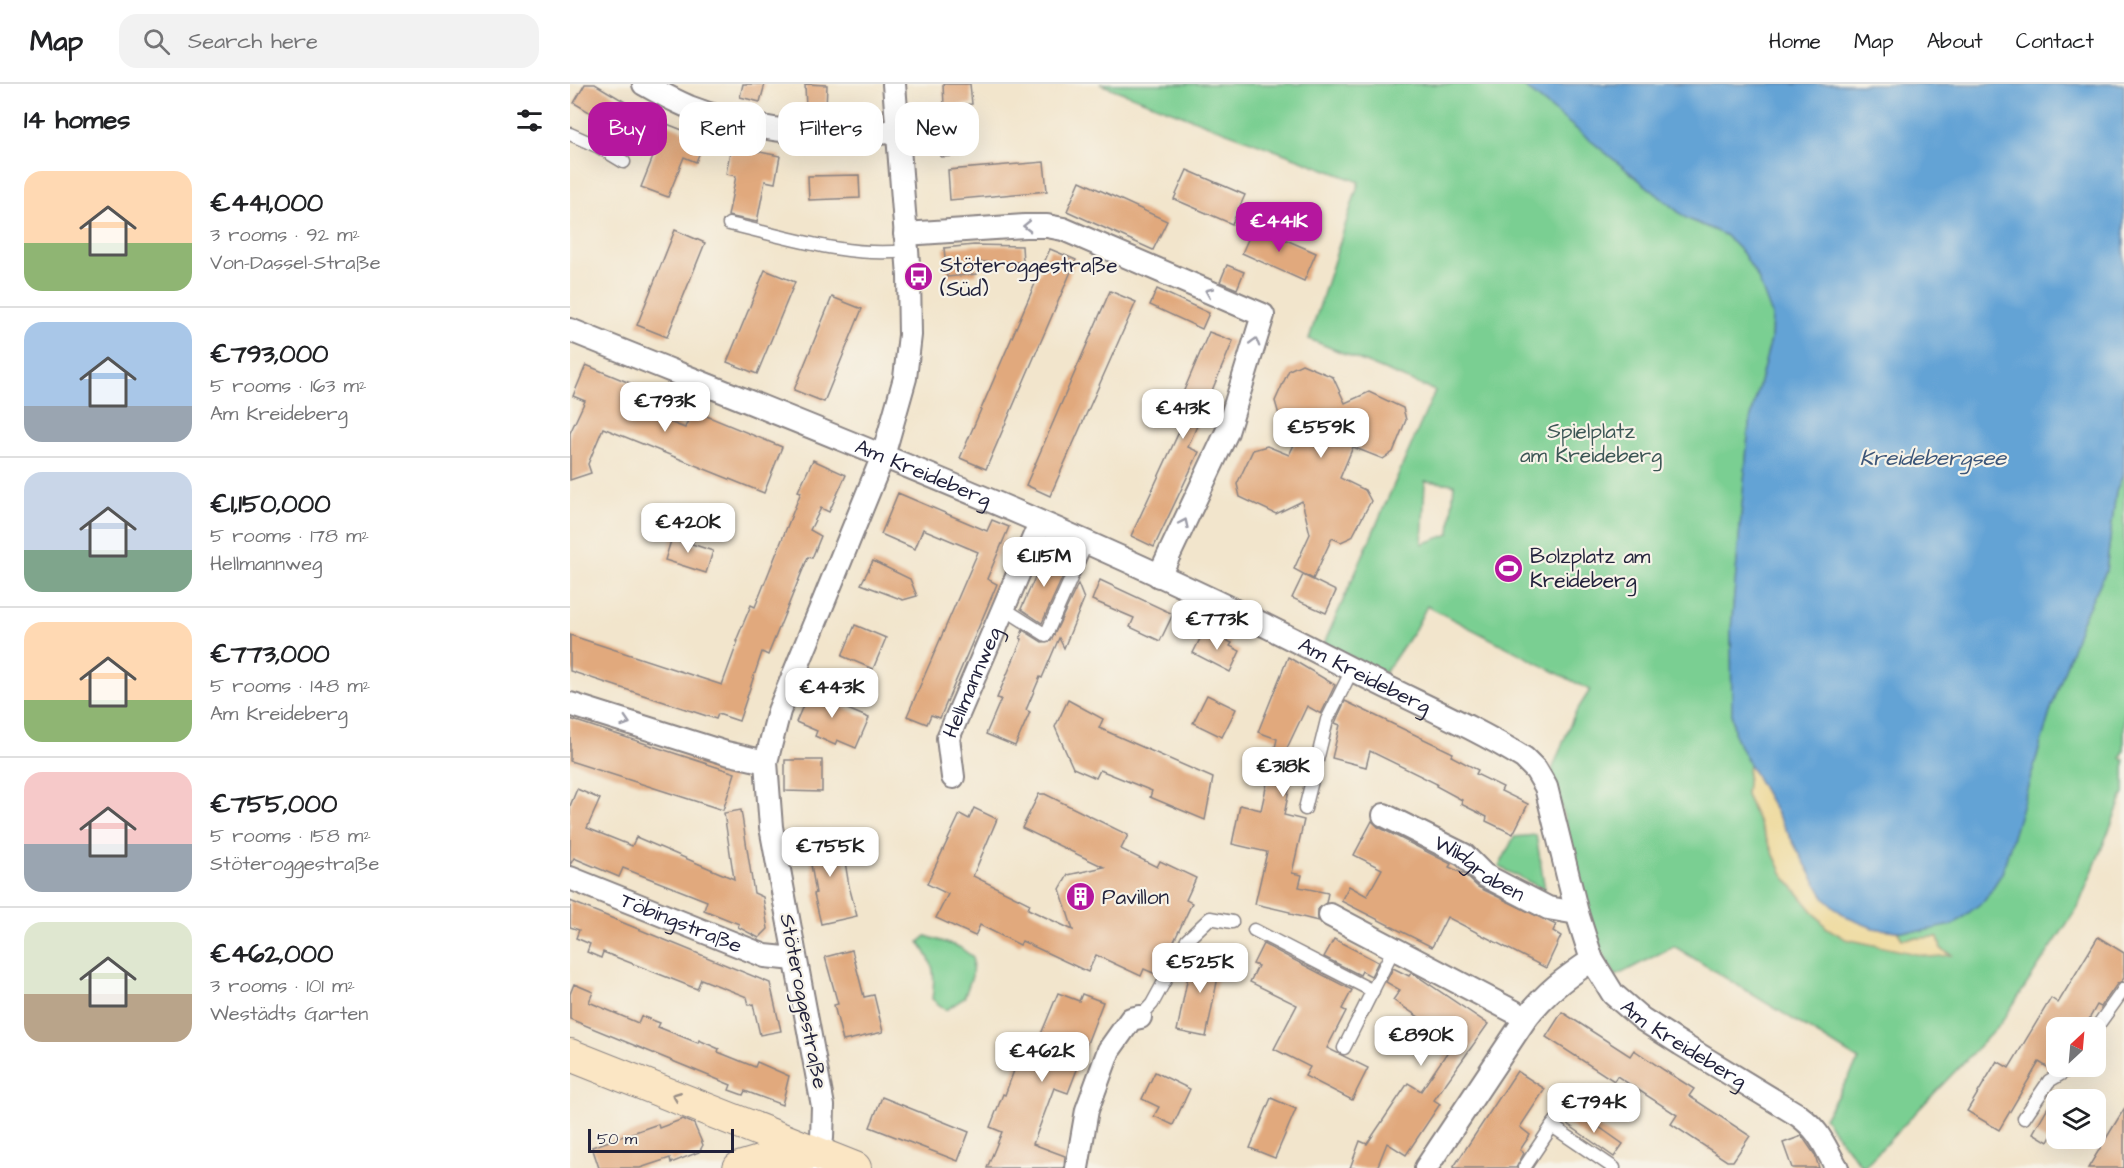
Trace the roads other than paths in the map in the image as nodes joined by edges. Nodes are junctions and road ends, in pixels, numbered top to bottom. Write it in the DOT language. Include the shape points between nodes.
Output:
graph roads {
  1 [pos="644,84"];
  2 [pos="894,84"];
  3 [pos="895,102"];
  4 [pos="895,131"];
  5 [pos="570,135"];
  6 [pos="899,156"];
  7 [pos="624,162"];
  8 [pos="729,224"];
  9 [pos="905,242"];
  10 [pos="570,330"];
  11 [pos="883,456"];
  12 [pos="1040,523"];
  13 [pos="1086,544"];
  14 [pos="1159,576"];
  15 [pos="1003,608"];
  16 [pos="1352,670"];
  17 [pos="570,704"];
  18 [pos="766,762"];
  19 [pos="953,777"];
  20 [pos="1305,809"];
  21 [pos="1384,815"];
  22 [pos="570,878"];
  23 [pos="1577,913"];
  24 [pos="1330,915"];
  25 [pos="1232,922"];
  26 [pos="1254,930"];
  27 [pos="1394,948"];
  28 [pos="795,959"];
  29 [pos="1592,960"];
  30 [pos="2124,989"];
  31 [pos="1373,990"];
  32 [pos="1140,1017"];
  33 [pos="2104,1017"];
  34 [pos="1526,1018"];
  35 [pos="1344,1048"];
  36 [pos="570,1055"];
  37 [pos="2056,1077"];
  38 [pos="1563,1112"];
  39 [pos="2024,1118"];
  40 [pos="742,1122"];
  41 [pos="1552,1126"];
  42 [pos="816,1160"];
  43 [pos="737,1168"];
  44 [pos="855,1168"];
  45 [pos="1077,1168"];
  46 [pos="1426,1168"];
  47 [pos="1524,1168"];
  48 [pos="1614,1168"];
  49 [pos="1837,1168"];
  1 -- 4 [label="street" via="688,106 760,127 849,134"];
  2 -- 3 [label="street, Stöteroggestraße"];
  5 -- 7 [label="lane"];
  6 -- 9 [label="street, Stöteroggestraße"];
  8 -- 9 [label="lane" via="846,251 881,254"];
  9 -- 11 [label="street, Stöteroggestraße" via="910,335 904,378"];
  14 -- 9 [label="street, one-way" via="1227,432 1263,315 1063,229 1025,226"];
  10 -- 11 [label="street, Am Kreideberg"];
  11 -- 12 [label="street, Am Kreideberg"];
  11 -- 18 [label="street, Stöteroggestraße" via="779,711"];
  12 -- 13 [label="street, Am Kreideberg"];
  12 -- 15 [label="street, Hellmannweg"];
  13 -- 14 [label="street, Am Kreideberg"];
  13 -- 15 [label="lane" via="1046,634"];
  14 -- 16 [label="street, Am Kreideberg"];
  15 -- 19 [label="street, Hellmannweg" via="948,738"];
  16 -- 20 [label="lane" via="1327,720"];
  16 -- 23 [label="street, Am Kreideberg" via="1513,751 1536,770 1546,787"];
  17 -- 18 [label="street, one-way"];
  18 -- 28 [label="street, Stöteroggestraße" via="771,826"];
  21 -- 23 [label="street, Wildgraben" via="1464,855 1484,875 1548,908"];
  22 -- 28 [label="street, Töbingstraße" via="765,956"];
  23 -- 29 [label="street, Am Kreideberg"];
  24 -- 27 [label="street"];
  25 -- 32 [label="lane" via="1210,918 1187,940 1152,1004"];
  26 -- 31 [label="lane"];
  27 -- 31 [label="lane"];
  27 -- 34 [label="street"];
  28 -- 42 [label="street, Stöteroggestraße" via="823,1106 822,1138"];
  29 -- 34 [label="street" via="1560,981"];
  29 -- 49 [label="street, Am Kreideberg" via="1613,994 1642,1019 1813,1126"];
  30 -- 33 [label="lane"];
  31 -- 35 [label="lane"];
  32 -- 45 [label="street" via="1131,1019 1109,1050 1088,1110"];
  34 -- 46 [label="street"];
  40 -- 36 [label="main road, one-way"];
  37 -- 39 [label="lane"];
  38 -- 41 [label="lane"];
  40 -- 42 [label="main road"];
  40 -- 43 [label="main road" via="747,1139"];
  41 -- 47 [label="lane"];
  41 -- 48 [label="lane"];
  42 -- 43 [label="main road" via="769,1159"];
  42 -- 44 [label="main road"];
}
